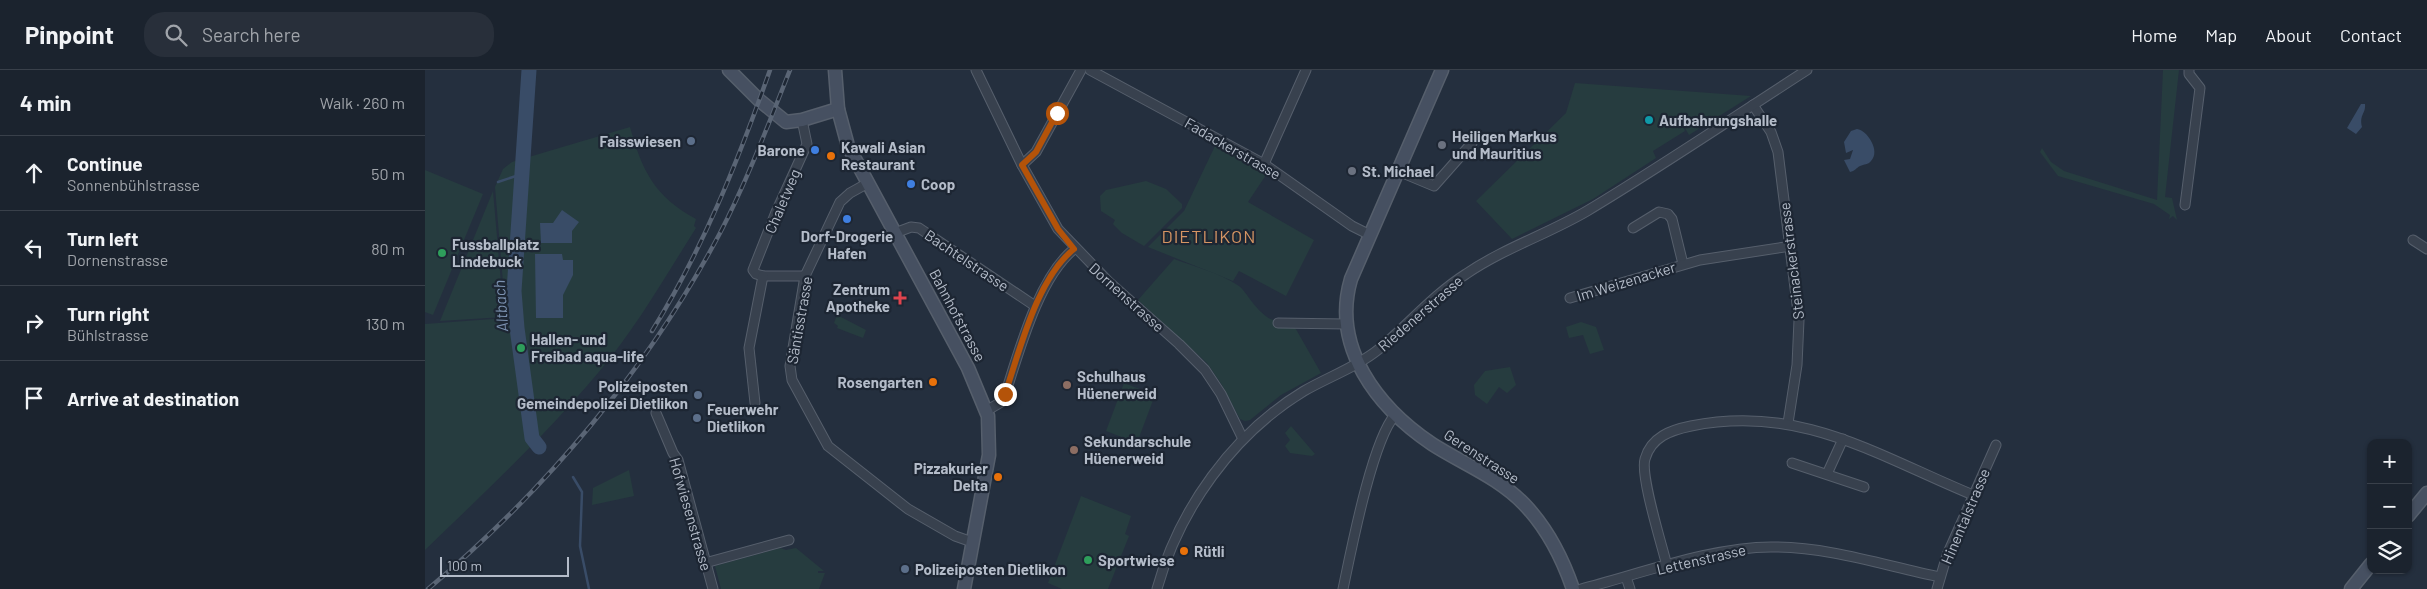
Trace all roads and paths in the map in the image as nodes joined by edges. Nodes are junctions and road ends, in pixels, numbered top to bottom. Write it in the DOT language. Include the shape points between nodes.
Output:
graph roads {
  1 [pos="729,70"];
  2 [pos="835,70"];
  3 [pos="976,70"];
  4 [pos="1081,70"];
  5 [pos="1090,70"];
  6 [pos="1305,70"];
  7 [pos="1442,70"];
  8 [pos="1807,70"];
  9 [pos="2189,70"];
  10 [pos="1753,105"];
  11 [pos="838,109"];
  12 [pos="802,120"];
  13 [pos="1472,142"];
  14 [pos="1264,164"];
  15 [pos="1022,165"];
  16 [pos="1398,172"];
  17 [pos="869,183"];
  18 [pos="2185,205"];
  19 [pos="1633,228"];
  20 [pos="895,233"];
  21 [pos="1370,235"];
  22 [pos="2413,240"];
  23 [pos="1791,246"];
  24 [pos="1074,249"];
  25 [pos="2427,249"];
  26 [pos="1683,264"];
  27 [pos="763,276"];
  28 [pos="805,276"];
  29 [pos="1569,298"];
  30 [pos="1035,306"];
  31 [pos="1278,323"];
  32 [pos="1345,324"];
  33 [pos="1358,363"];
  34 [pos="755,403"];
  35 [pos="986,410"];
  36 [pos="656,413"];
  37 [pos="1395,415"];
  38 [pos="1788,423"];
  39 [pos="1243,439"];
  40 [pos="1843,439"];
  41 [pos="1996,445"];
  42 [pos="1792,462"];
  43 [pos="1827,474"];
  44 [pos="1864,487"];
  45 [pos="2427,493"];
  46 [pos="1973,496"];
  47 [pos="2412,511"];
  48 [pos="789,540"];
  49 [pos="972,542"];
  50 [pos="705,563"];
  51 [pos="1667,566"];
  52 [pos="2367,569"];
  53 [pos="1626,577"];
  54 [pos="1940,577"];
  55 [pos="713,589"];
  56 [pos="964,589"];
  57 [pos="1157,589"];
  58 [pos="1343,589"];
  59 [pos="1573,589"];
  60 [pos="1581,589"];
  61 [pos="1630,589"];
  62 [pos="1937,589"];
  63 [pos="2351,589"];
  1 -- 12 [label="street" via="777,116 789,122"];
  2 -- 11 [label="street, Bahnhofstrasse"];
  3 -- 15 [label="street, Dornenstrasse"];
  4 -- 15 [label="street" via="1036,152"];
  5 -- 14 [label="street, Fadackerstrasse"];
  6 -- 14 [label="street"];
  7 -- 16 [label="street"];
  8 -- 10 [label="street, Riedenerstrasse"];
  9 -- 18 [label="street" via="2200,88"];
  10 -- 23 [label="street, Steinackerstrasse" via="1776,146"];
  10 -- 33 [label="street, Riedenerstrasse" via="1587,211 1466,273 1378,350"];
  11 -- 12 [label="street"];
  11 -- 17 [label="street, Bahnhofstrasse" via="848,146"];
  12 -- 27 [label="street, Chaletweg" via="807,144 755,265 756,274"];
  13 -- 16 [label="street" via="1434,186"];
  14 -- 21 [label="street, Fadackerstrasse" via="1352,226"];
  15 -- 24 [label="street, Dornenstrasse" via="1058,229"];
  16 -- 21 [label="street"];
  17 -- 20 [label="street, Bahnhofstrasse"];
  17 -- 28 [label="street, Säntisstrasse" via="849,193 840,202"];
  19 -- 26 [label="street, Im Weizenacker" via="1659,212 1669,214"];
  20 -- 30 [label="street, Bachtelstrasse" via="911,227 919,228"];
  20 -- 35 [label="street, Bahnhofstrasse" via="968,368"];
  21 -- 32 [label="street" via="1349,288"];
  22 -- 25 [label="street"];
  23 -- 26 [label="street, Im Weizenacker"];
  23 -- 38 [label="street, Steinackerstrasse" via="1799,327"];
  24 -- 30 [label="street" via="1063,257"];
  24 -- 39 [label="street, Dornenstrasse" via="1205,370"];
  26 -- 29 [label="street, Im Weizenacker"];
  27 -- 28 [label="street"];
  27 -- 34 [label="street, Chaletweg" via="749,348"];
  28 -- 49 [label="street, Säntisstrasse" via="790,373 828,446 908,508 955,536"];
  30 -- 35 [label="street" via="1003,401"];
  31 -- 32 [label="street"];
  32 -- 33 [label="street, Gerenstrasse"];
  33 -- 37 [label="street, Gerenstrasse"];
  33 -- 39 [label="street, Riedenerstrasse" via="1305,391 1272,413"];
  35 -- 49 [label="street, Bahnhofstrasse" via="990,430 989,455"];
  36 -- 50 [label="street, Hofwiesenstrasse" via="678,460"];
  37 -- 58 [label="street" via="1380,445"];
  37 -- 59 [label="street, Gerenstrasse" via="1432,444 1481,472 1523,503 1553,542"];
  38 -- 40 [label="street"];
  38 -- 51 [label="street" via="1747,420 1711,423 1673,431 1654,442 1645,456 1644,473"];
  39 -- 57 [label="street, Riedenerstrasse" via="1203,490 1175,537"];
  40 -- 43 [label="street"];
  40 -- 46 [label="street"];
  41 -- 46 [label="street, Hinentalstrasse"];
  42 -- 43 [label="street"];
  43 -- 44 [label="street"];
  45 -- 47 [label="street"];
  46 -- 54 [label="street, Hinentalstrasse"];
  48 -- 50 [label="street"];
  49 -- 56 [label="street, Bahnhofstrasse"];
  50 -- 55 [label="street, Hofwiesenstrasse"];
  51 -- 53 [label="street, Lettenstrasse"];
  51 -- 54 [label="street, Lettenstrasse" via="1733,550 1783,547 1824,552"];
  52 -- 63 [label="street"];
  53 -- 60 [label="street, Lettenstrasse"];
  53 -- 61 [label="street"];
  54 -- 62 [label="street, Hinentalstrasse"];
}
